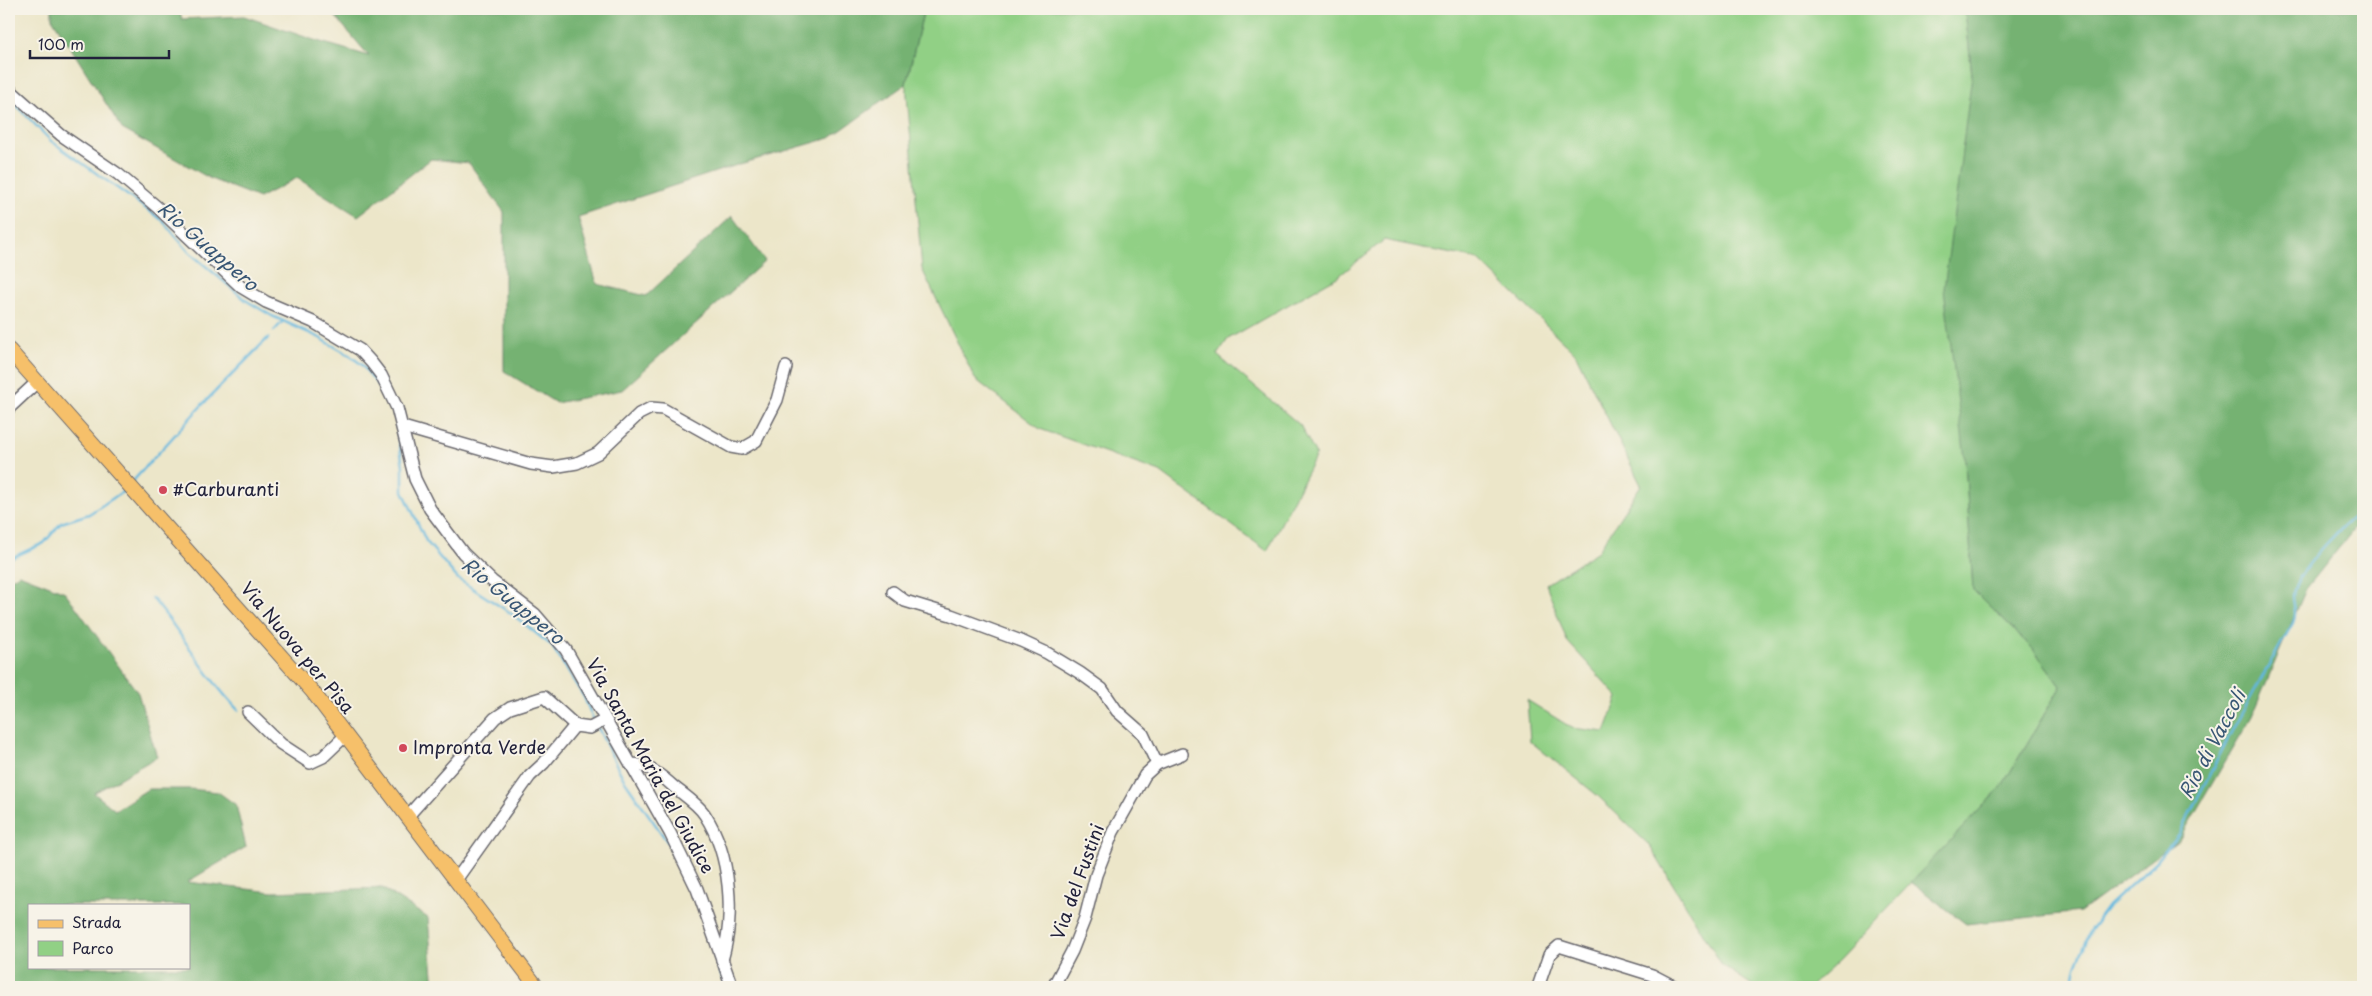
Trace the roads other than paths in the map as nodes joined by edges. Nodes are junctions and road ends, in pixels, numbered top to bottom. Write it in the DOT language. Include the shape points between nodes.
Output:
graph roads {
  1 [pos="9,89"];
  2 [pos="9,350"];
  3 [pos="786,367"];
  4 [pos="37,382"];
  5 [pos="9,408"];
  6 [pos="403,427"];
  7 [pos="893,592"];
  8 [pos="248,712"];
  9 [pos="603,721"];
  10 [pos="576,726"];
  11 [pos="346,735"];
  12 [pos="1182,754"];
  13 [pos="631,764"];
  14 [pos="1157,764"];
  15 [pos="408,817"];
  16 [pos="456,880"];
  17 [pos="722,960"];
  18 [pos="537,987"];
  19 [pos="732,987"];
  20 [pos="1053,987"];
  21 [pos="1538,987"];
  22 [pos="1675,987"];
  1 -- 6 [label="street, Via Santa Maria del Giudice" via="61,135 118,174 157,207 241,287 266,302 313,322 360,350 381,375"];
  2 -- 4 [label="main road, Via Nuova per Pisa"];
  3 -- 6 [label="street" via="777,400 756,441 742,449 731,447 663,409 651,408 639,414 598,453 577,463 553,467 531,464"];
  4 -- 5 [label="street"];
  4 -- 11 [label="main road, Via Nuova per Pisa" via="276,649"];
  6 -- 9 [label="street, Via Santa Maria del Giudice" via="415,479 430,509 463,553 554,634 566,650"];
  7 -- 14 [label="street" via="905,601 1020,641 1080,673 1102,689 1112,705 1143,734"];
  8 -- 11 [label="street" via="282,744 310,763 324,757"];
  9 -- 10 [label="street" via="590,728"];
  9 -- 13 [label="street, Via Santa Maria del Giudice"];
  10 -- 15 [label="street" via="544,697 510,708 495,718"];
  10 -- 16 [label="street" via="530,776"];
  11 -- 15 [label="main road, Via Nuova per Pisa"];
  12 -- 14 [label="street, Via del Fustini"];
  13 -- 17 [label="street, Via Santa Maria del Giudice" via="697,889"];
  13 -- 17 [label="street" via="641,764 652,771 704,814 720,846 725,862 729,920"];
  14 -- 20 [label="street, Via del Fustini" via="1145,775 1112,832 1079,935"];
  15 -- 16 [label="main road, Via Nuova per Pisa"];
  16 -- 18 [label="main road, Via Nuova per Pisa"];
  17 -- 19 [label="street, Via Santa Maria del Giudice"];
  21 -- 22 [label="street" via="1550,954 1558,946 1652,976"];
}
